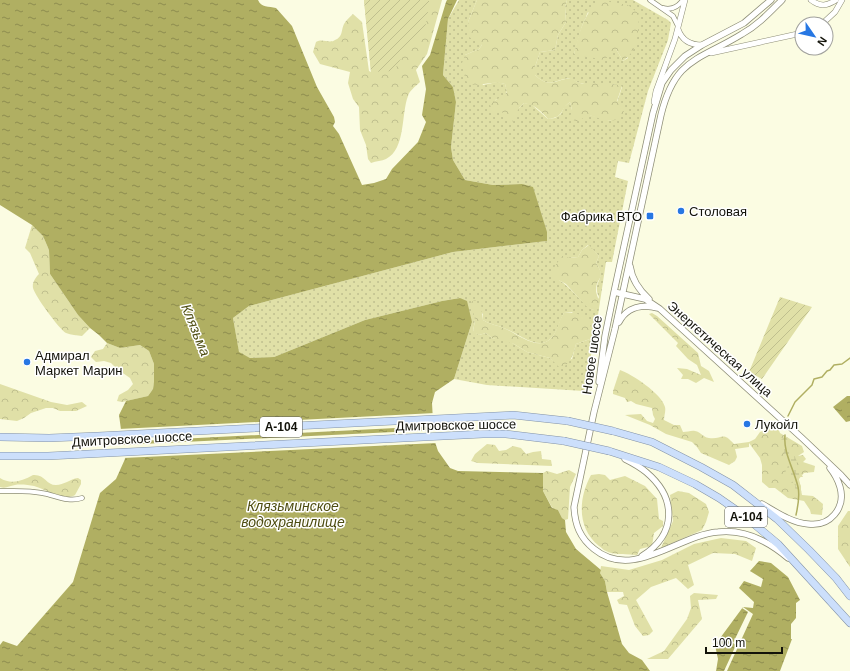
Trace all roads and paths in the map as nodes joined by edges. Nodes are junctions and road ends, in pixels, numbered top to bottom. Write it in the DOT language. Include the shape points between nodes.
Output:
graph roads {
  1 [pos="650,0"];
  2 [pos="684,0"];
  3 [pos="771,0"];
  4 [pos="782,0"];
  5 [pos="811,0"];
  6 [pos="836,0"];
  7 [pos="842,0"];
  8 [pos="660,7"];
  9 [pos="681,16"];
  10 [pos="831,16"];
  11 [pos="675,18"];
  12 [pos="678,28"];
  13 [pos="794,35"];
  14 [pos="702,45"];
  15 [pos="702,55"];
  16 [pos="653,113"];
  17 [pos="630,263"];
  18 [pos="614,292"];
  19 [pos="623,293"];
  20 [pos="660,309"];
  21 [pos="615,329"];
  22 [pos="596,402"];
  23 [pos="0,437"];
  24 [pos="611,452"];
  25 [pos="0,456"];
  26 [pos="821,456"];
  27 [pos="850,485"];
  28 [pos="0,490"];
  29 [pos="82,498"];
  30 [pos="755,500"];
  31 [pos="636,560"];
  32 [pos="797,566"];
  33 [pos="850,596"];
  34 [pos="850,623"];
  1 -- 8 [label="street"];
  2 -- 8 [label="street" via="672,8"];
  2 -- 9 [label="street, Новое шоссе"];
  3 -- 14 [label="main road" via="744,23"];
  4 -- 15 [label="main road, Новое шоссе" via="749,30"];
  5 -- 6 [label="street" via="823,5"];
  7 -- 10 [label="street"];
  8 -- 11 [label="street"];
  9 -- 11 [label="street"];
  9 -- 12 [label="street, Новое шоссе"];
  11 -- 12 [label="street"];
  12 -- 14 [label="street" via="685,40 691,44"];
  12 -- 16 [label="street, Новое шоссе" via="670,57 656,90"];
  13 -- 15 [label="street"];
  14 -- 16 [label="main road" via="684,56 668,74 662,84"];
  15 -- 17 [label="main road, Новое шоссе" via="681,71 666,98"];
  16 -- 18 [label="main road, Новое шоссе"];
  17 -- 19 [label="main road, Новое шоссе"];
  17 -- 20 [label="main road" via="637,286"];
  18 -- 19 [label="main road, Энергетическая улица"];
  18 -- 22 [label="main road, Новое шоссе"];
  19 -- 20 [label="main road, Энергетическая улица" via="645,299"];
  19 -- 21 [label="main road, Новое шоссе"];
  20 -- 21 [label="main road" via="644,306 631,310 623,315"];
  20 -- 26 [label="main road, Энергетическая улица"];
  21 -- 22 [label="main road, Новое шоссе"];
  22 -- 31 [label="main road" via="577,489 575,518 583,539 598,552 611,558"];
  23 -- 30 [label="highway, Дмитровское шоссе / А-104, bridge" via="98,436 513,416 568,421 652,442 733,485"];
  24 -- 25 [label="highway, Дмитровское шоссе / А-104, bridge" via="564,441 506,434 464,434 48,456"];
  24 -- 31 [label="main road" via="647,472 664,492 668,501 669,523 664,536"];
  24 -- 32 [label="highway, Дмитровское шоссе / А-104" via="659,467 719,498 778,544"];
  26 -- 27 [label="main road"];
  26 -- 30 [label="main road" via="838,481 841,494 840,506 834,516 816,524 802,523"];
  28 -- 29 [label="street" via="41,493 75,500"];
  30 -- 33 [label="highway, Дмитровское шоссе / А-104" via="809,550"];
  31 -- 32 [label="main road" via="717,532 733,532 749,535 767,543"];
  32 -- 34 [label="highway, Дмитровское шоссе / А-104"];
}
